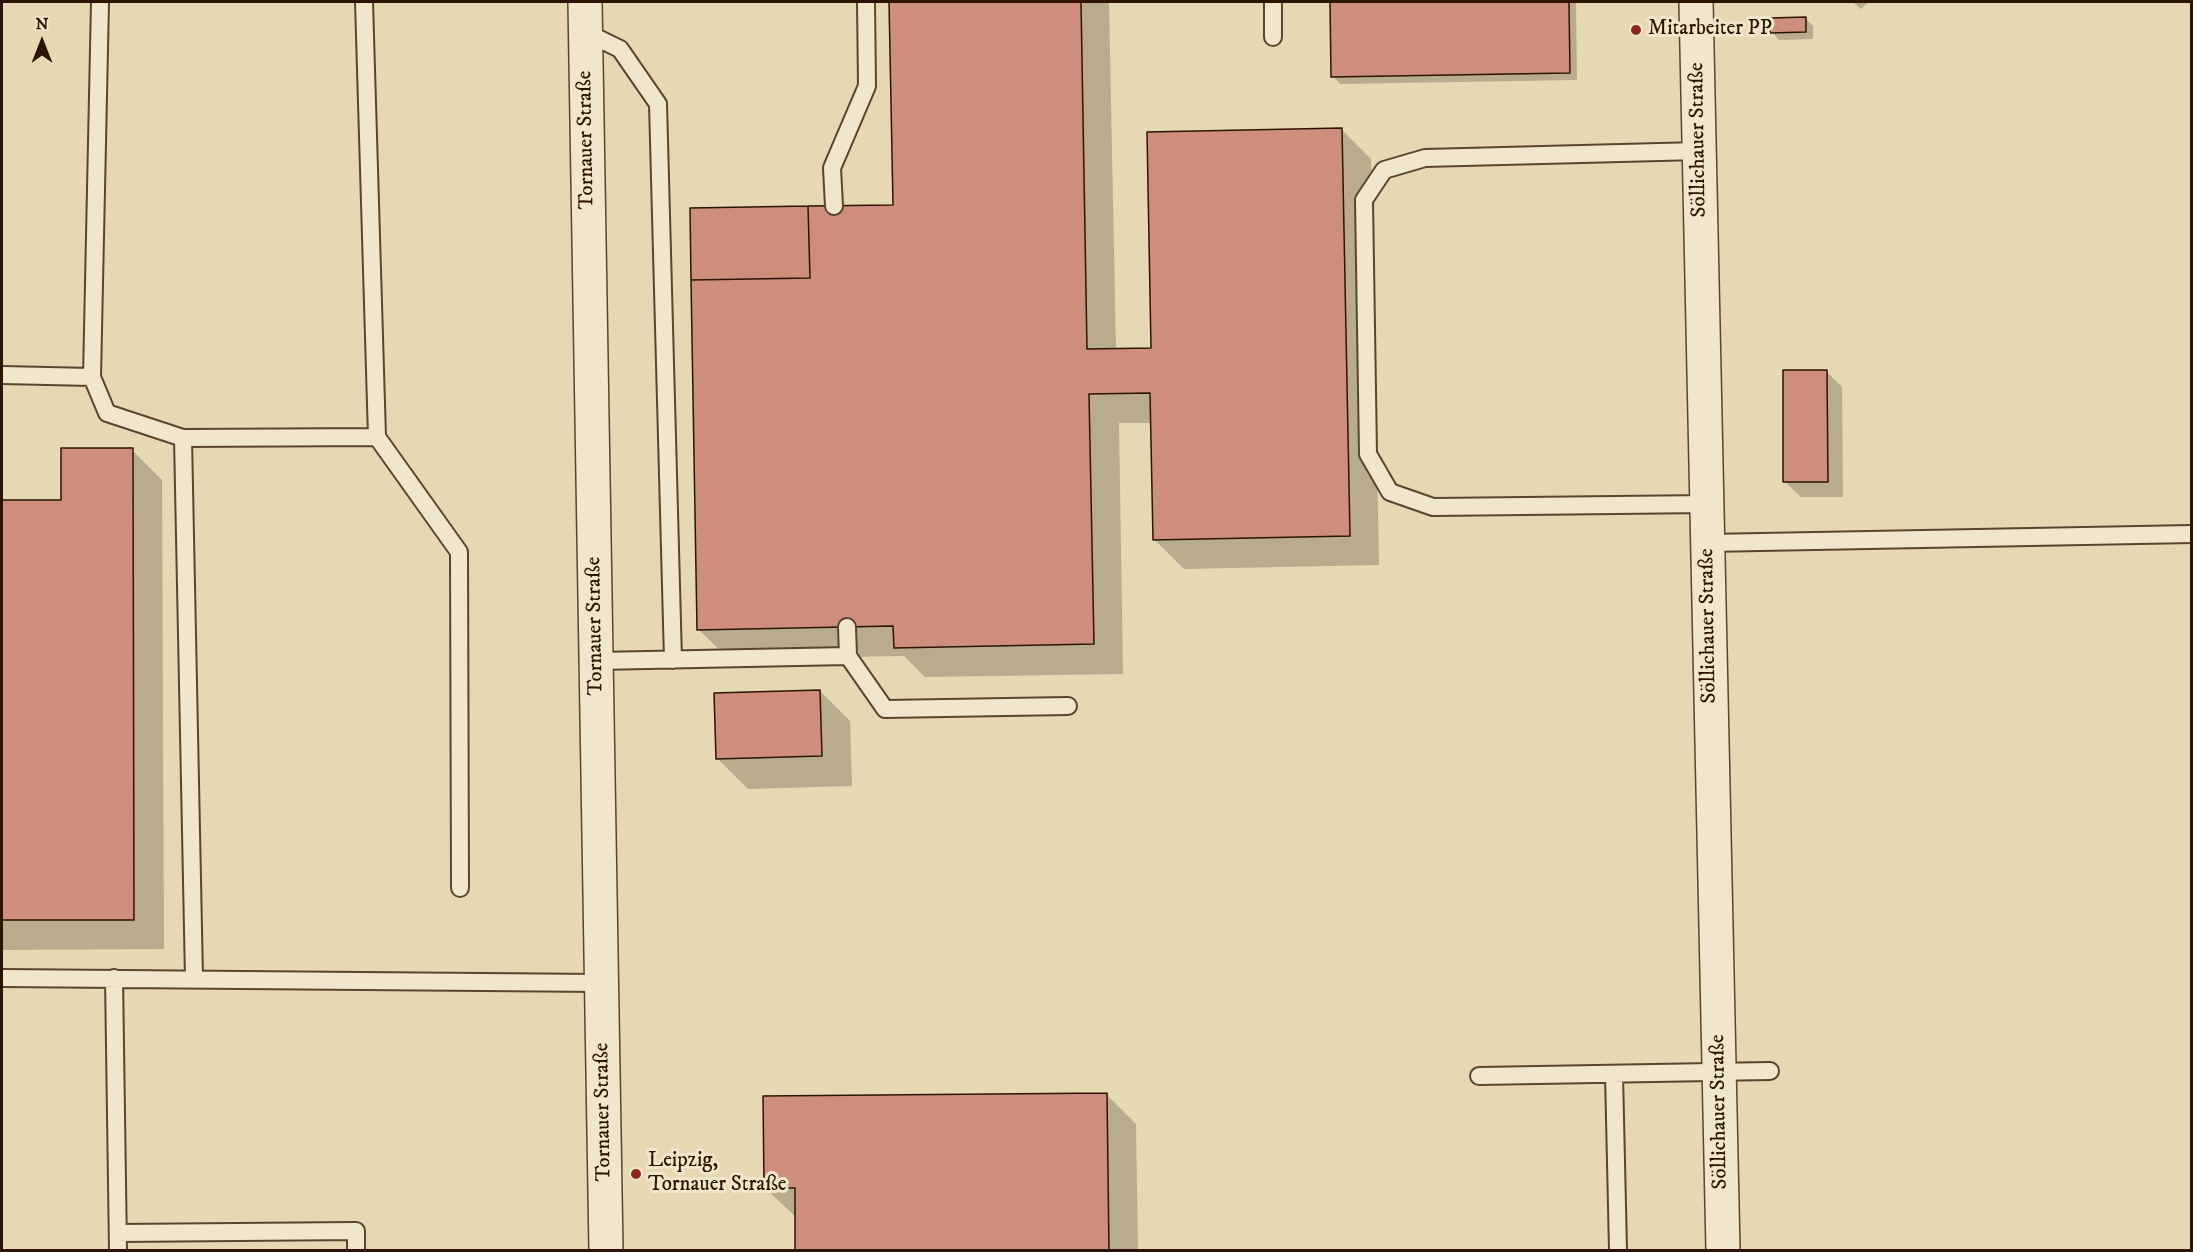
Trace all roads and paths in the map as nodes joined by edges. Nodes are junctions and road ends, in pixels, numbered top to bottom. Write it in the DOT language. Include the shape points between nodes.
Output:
graph roads {
  1 [pos="100,2"];
  2 [pos="364,2"];
  3 [pos="866,2"];
  4 [pos="1273,2"];
  5 [pos="1696,2"];
  6 [pos="585,17"];
  7 [pos="1273,37"];
  8 [pos="1699,151"];
  9 [pos="834,206"];
  10 [pos="2,375"];
  11 [pos="92,377"];
  12 [pos="377,437"];
  13 [pos="183,438"];
  14 [pos="1707,504"];
  15 [pos="2192,534"];
  16 [pos="1707,543"];
  17 [pos="847,627"];
  18 [pos="848,656"];
  19 [pos="673,660"];
  20 [pos="597,661"];
  21 [pos="1068,706"];
  22 [pos="460,888"];
  23 [pos="2,978"];
  24 [pos="114,978"];
  25 [pos="194,978"];
  26 [pos="602,983"];
  27 [pos="1770,1071"];
  28 [pos="1719,1072"];
  29 [pos="1614,1074"];
  30 [pos="1479,1076"];
  31 [pos="117,1233"];
  32 [pos="118,1251"];
  33 [pos="356,1251"];
  34 [pos="606,1251"];
  35 [pos="1618,1251"];
  36 [pos="1723,1251"];
  1 -- 11 [label="lane"];
  2 -- 12 [label="lane"];
  3 -- 9 [label="lane" via="867,86 832,168"];
  4 -- 7 [label="lane"];
  5 -- 8 [label="street, Söllichauer Straße"];
  6 -- 19 [label="lane" via="620,49 658,104"];
  6 -- 20 [label="street, Tornauer Straße"];
  8 -- 14 [label="street, Söllichauer Straße"];
  8 -- 14 [label="lane" via="1425,158 1384,170 1364,200 1368,454 1390,492 1433,507"];
  10 -- 11 [label="lane"];
  11 -- 13 [label="lane" via="107,413"];
  12 -- 13 [label="lane"];
  12 -- 22 [label="lane" via="459,552"];
  13 -- 25 [label="lane"];
  14 -- 16 [label="street, Söllichauer Straße"];
  15 -- 16 [label="lane"];
  16 -- 28 [label="street, Söllichauer Straße"];
  17 -- 18 [label="lane"];
  18 -- 19 [label="lane"];
  18 -- 21 [label="lane" via="885,709"];
  19 -- 20 [label="lane"];
  20 -- 26 [label="street, Tornauer Straße"];
  23 -- 24 [label="lane"];
  24 -- 25 [label="lane"];
  24 -- 31 [label="lane"];
  25 -- 26 [label="lane"];
  26 -- 34 [label="street, Tornauer Straße"];
  27 -- 28 [label="lane"];
  28 -- 29 [label="lane"];
  28 -- 36 [label="street, Söllichauer Straße"];
  29 -- 30 [label="lane"];
  29 -- 35 [label="lane"];
  31 -- 32 [label="lane"];
  31 -- 33 [label="lane" via="356,1231"];
}
